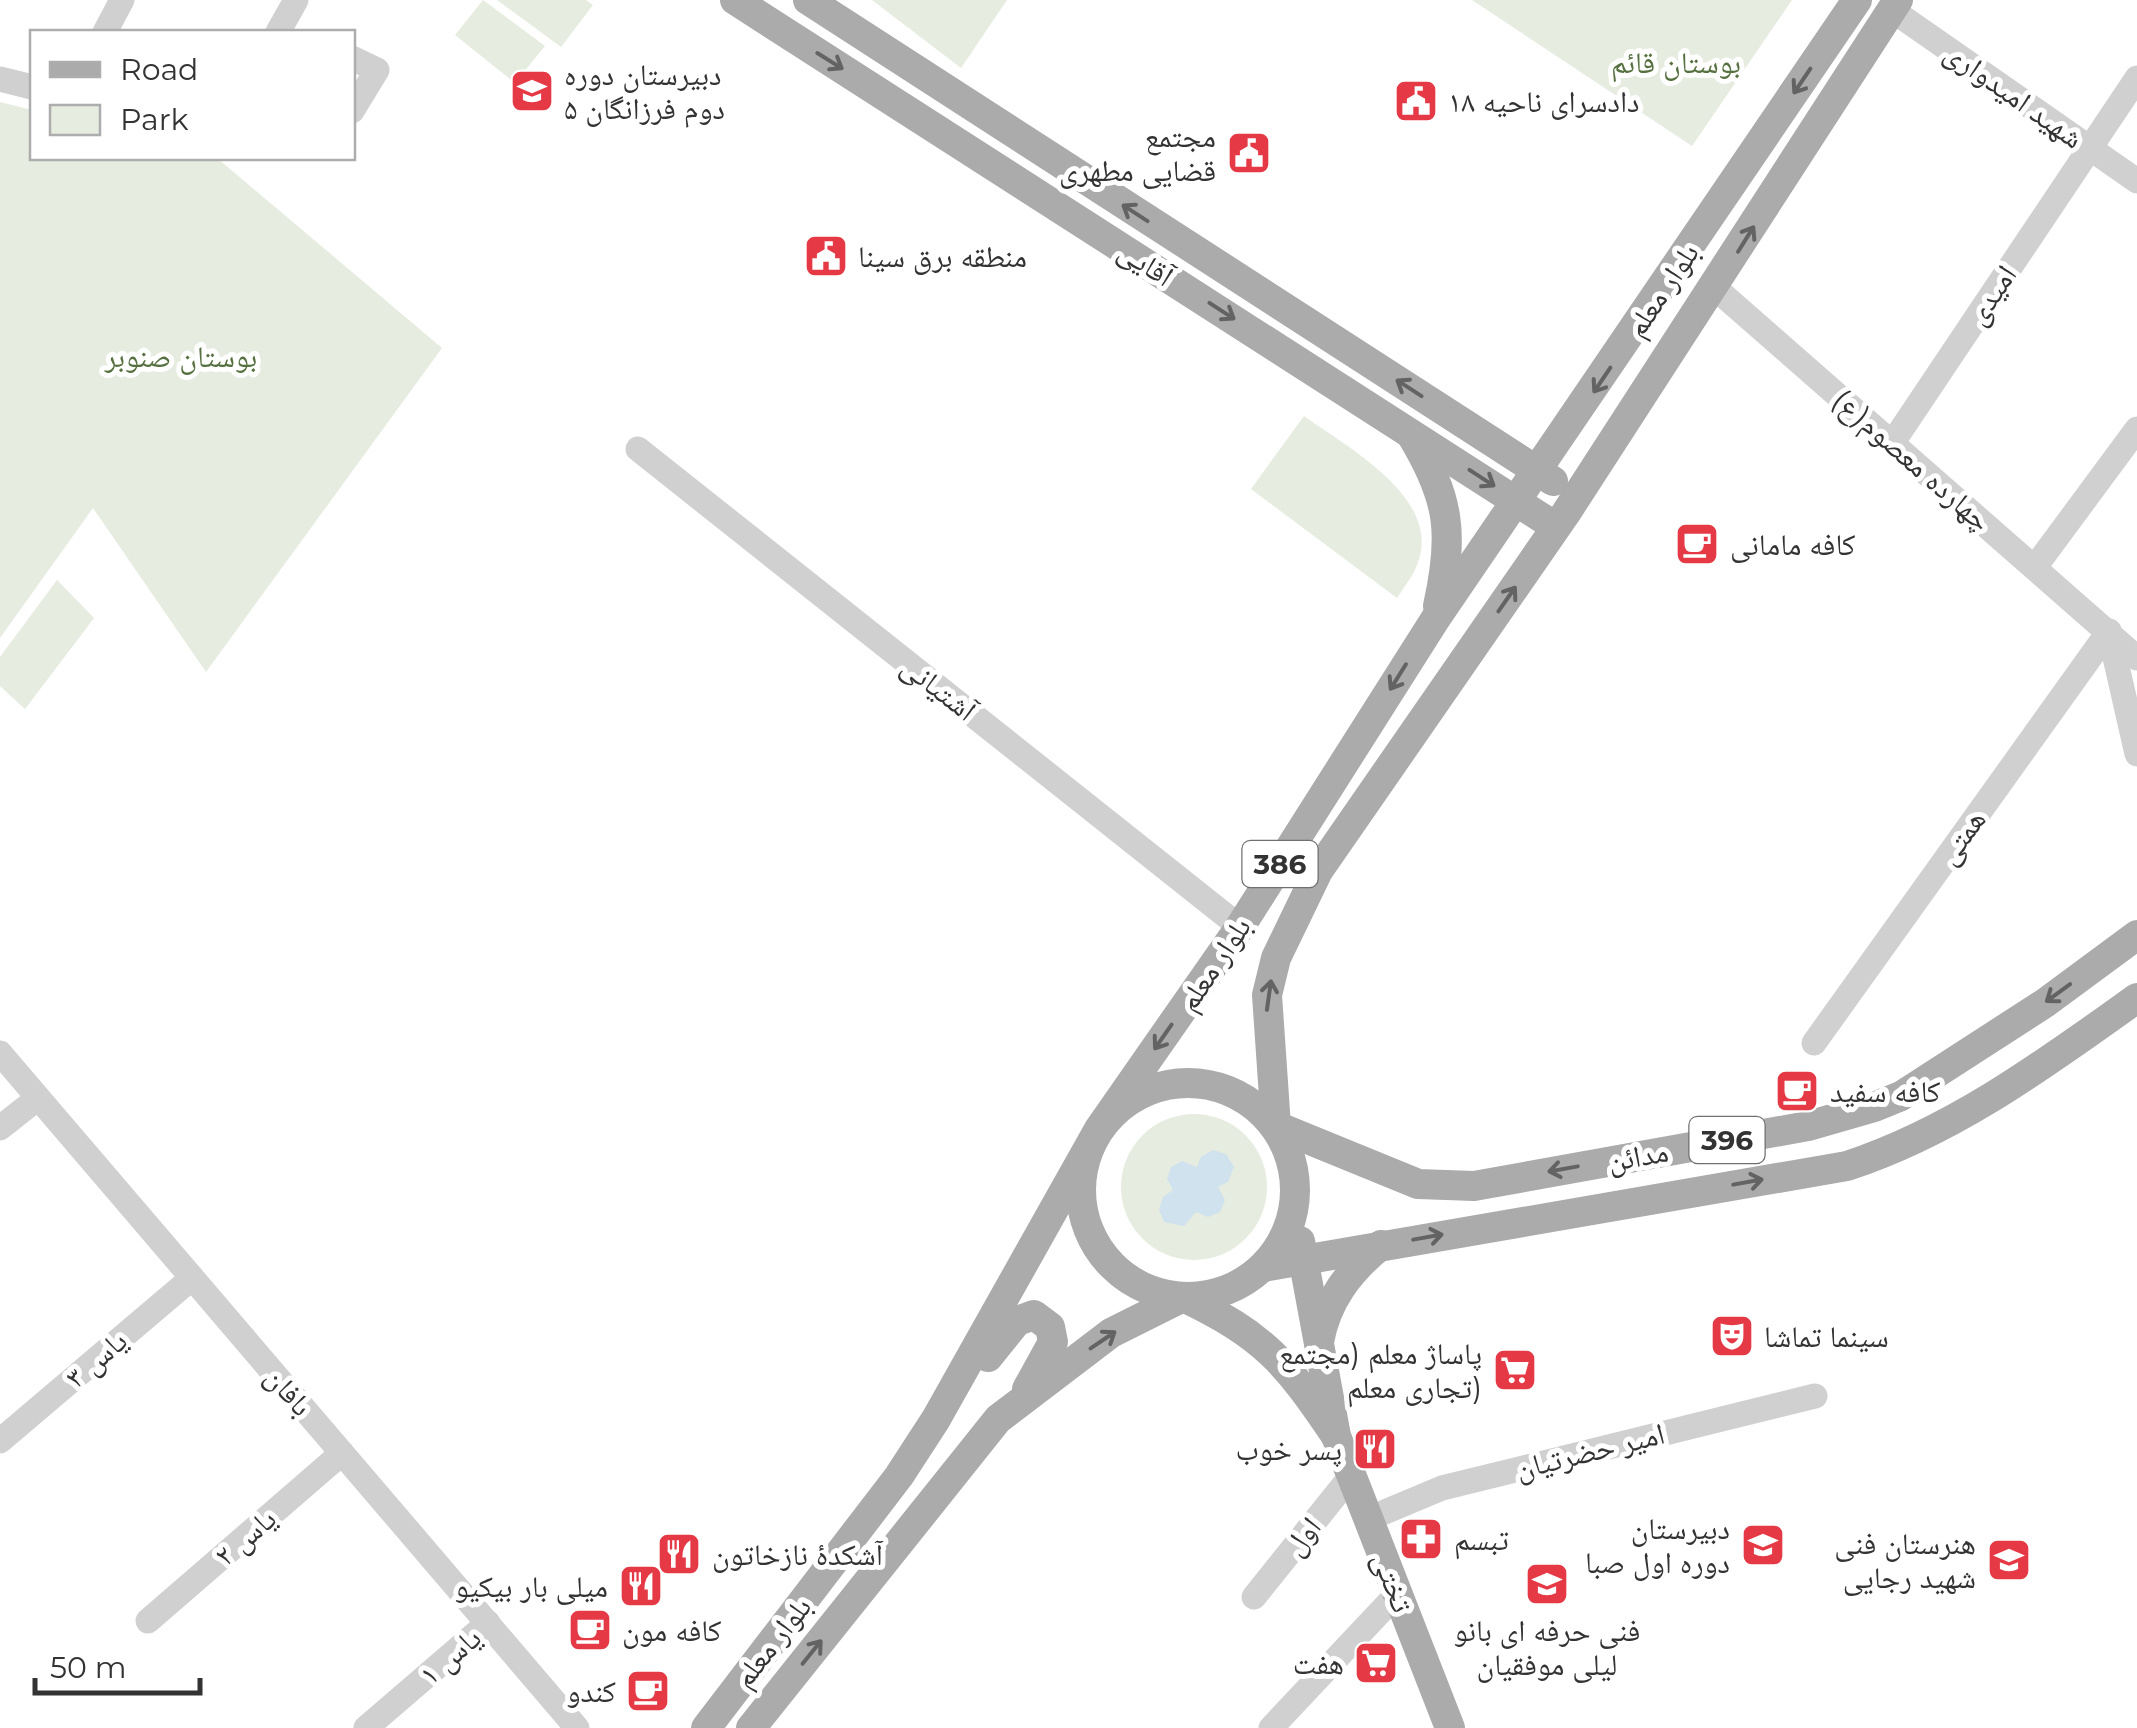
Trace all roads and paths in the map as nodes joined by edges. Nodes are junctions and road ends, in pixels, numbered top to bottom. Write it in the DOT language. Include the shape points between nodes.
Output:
graph roads {
  1 [pos="122,0"];
  2 [pos="735,0"];
  3 [pos="808,0"];
  4 [pos="1857,0"];
  5 [pos="1895,5"];
  6 [pos="106,30"];
  7 [pos="355,60"];
  8 [pos="2137,78"];
  9 [pos="0,79"];
  10 [pos="30,86"];
  11 [pos="355,106"];
  12 [pos="2090,148"];
  13 [pos="2137,180"];
  14 [pos="1715,288"];
  15 [pos="1408,429"];
  16 [pos="1568,429"];
  17 [pos="2137,429"];
  18 [pos="1491,441"];
  19 [pos="1893,442"];
  20 [pos="638,449"];
  21 [pos="1538,472"];
  22 [pos="1577,496"];
  23 [pos="1518,502"];
  24 [pos="1556,528"];
  25 [pos="2035,567"];
  26 [pos="1436,618"];
  27 [pos="2109,631"];
  28 [pos="2137,658"];
  29 [pos="2137,754"];
  30 [pos="1240,927"];
  31 [pos="2137,935"];
  32 [pos="2137,998"];
  33 [pos="1814,1044"];
  34 [pos="0,1054"];
  35 [pos="38,1098"];
  36 [pos="1276,1126"];
  37 [pos="0,1128"];
  38 [pos="1099,1129"];
  39 [pos="1294,1212"];
  40 [pos="1381,1246"];
  41 [pos="1303,1259"];
  42 [pos="1263,1267"];
  43 [pos="192,1278"];
  44 [pos="1183,1297"];
  45 [pos="1318,1350"];
  46 [pos="1023,1396"];
  47 [pos="1815,1396"];
  48 [pos="936,1419"];
  49 [pos="1336,1436"];
  50 [pos="0,1441"];
  51 [pos="342,1453"];
  52 [pos="1351,1476"];
  53 [pos="1368,1519"];
  54 [pos="1397,1594"];
  55 [pos="1254,1597"];
  56 [pos="148,1621"];
  57 [pos="488,1624"];
  58 [pos="366,1728"];
  59 [pos="578,1728"];
  60 [pos="706,1728"];
  61 [pos="751,1728"];
  62 [pos="1271,1728"];
  63 [pos="1450,1728"];
  1 -- 6 [label="street"];
  2 -- 15 [label="main road, آقایی, one-way"];
  18 -- 3 [label="main road, آقایی, one-way"];
  4 -- 16 [label="main road, بلوار معلم / 386, one-way"];
  5 -- 12 [label="street, شهيد امیدواری"];
  14 -- 5 [label="main road, بلوار معلم / 386, one-way"];
  7 -- 11 [label="street" via="376,70"];
  8 -- 12 [label="street, امیدی"];
  9 -- 10 [label="street"];
  12 -- 13 [label="street, شهيد امیدواری"];
  12 -- 19 [label="street, امیدی"];
  14 -- 19 [label="street, چهارده معصوم(ع)"];
  14 -- 22 [label="main road, بلوار معلم / 386"];
  15 -- 23 [label="main road, آقایی, one-way"];
  15 -- 26 [label="main road" via="1433,470 1447,512"];
  16 -- 18 [label="main road" via="1536,441"];
  16 -- 21 [label="main road, بلوار معلم / 386"];
  17 -- 25 [label="street"];
  18 -- 21 [label="main road, آقایی"];
  19 -- 25 [label="street, چهارده معصوم(ع)"];
  20 -- 30 [label="street, آشتیانی"];
  21 -- 22 [label="main road, آقایی"];
  21 -- 23 [label="main road, بلوار معلم / 386"];
  22 -- 24 [label="main road, بلوار معلم / 386"];
  23 -- 24 [label="main road, آقایی"];
  23 -- 26 [label="main road, بلوار معلم / 386"];
  36 -- 24 [label="main road, بلوار معلم / 386, one-way" via="1266,1033 1276,958 1318,870"];
  25 -- 27 [label="street, چهارده معصوم(ع)"];
  26 -- 30 [label="main road, بلوار معلم / 386, one-way"];
  27 -- 28 [label="street, چهارده معصوم(ع)"];
  27 -- 29 [label="street"];
  27 -- 33 [label="street, همتی"];
  30 -- 38 [label="main road, بلوار معلم / 386, one-way"];
  31 -- 36 [label="main road, مدائن / 396, one-way" via="1902,1096 1808,1126 1474,1186 1418,1184"];
  40 -- 32 [label="main road, مدائن / 396, one-way" via="1846,1166 1887,1153 1918,1141"];
  34 -- 35 [label="street, بافان"];
  35 -- 37 [label="street"];
  35 -- 43 [label="street, بافان"];
  36 -- 38 [label="main road" via="1252,1102 1221,1087 1187,1082 1153,1088 1123,1104"];
  36 -- 39 [label="main road" via="1290,1153"];
  38 -- 44 [label="main road" via="1080,1182 1091,1238 1129,1280"];
  38 -- 48 [label="main road, بلوار معلم / 386"];
  39 -- 41 [label="main road, تختی"];
  39 -- 42 [label="main road"];
  40 -- 41 [label="main road, مدائن / 396"];
  40 -- 45 [label="main road" via="1346,1278 1323,1322"];
  41 -- 42 [label="main road, مدائن / 396"];
  41 -- 45 [label="main road, تختی"];
  42 -- 44 [label="main road" via="1212,1295"];
  43 -- 50 [label="street, یاس ۳"];
  43 -- 51 [label="street, بافان"];
  46 -- 44 [label="main road, بلوار معلم, one-way" via="1111,1333"];
  44 -- 49 [label="main road, تختی" via="1235,1322 1290,1367"];
  45 -- 49 [label="main road, تختی"];
  46 -- 48 [label="main road" via="1053,1342 1050,1326 1034,1315 1017,1321"];
  61 -- 46 [label="main road, بلوار معلم, one-way" via="998,1418"];
  47 -- 53 [label="street, امیر حضرتیان" via="1442,1488"];
  48 -- 60 [label="main road, بلوار معلم / 386"];
  49 -- 52 [label="main road, تختی"];
  51 -- 56 [label="street, یاس ۲"];
  51 -- 57 [label="street, بافان"];
  52 -- 53 [label="main road, تختی"];
  52 -- 55 [label="street, اول"];
  53 -- 54 [label="main road, تختی"];
  54 -- 62 [label="street"];
  54 -- 63 [label="main road, تختی"];
  57 -- 58 [label="street, یاس ۱"];
  57 -- 59 [label="street, بافان"];
}
